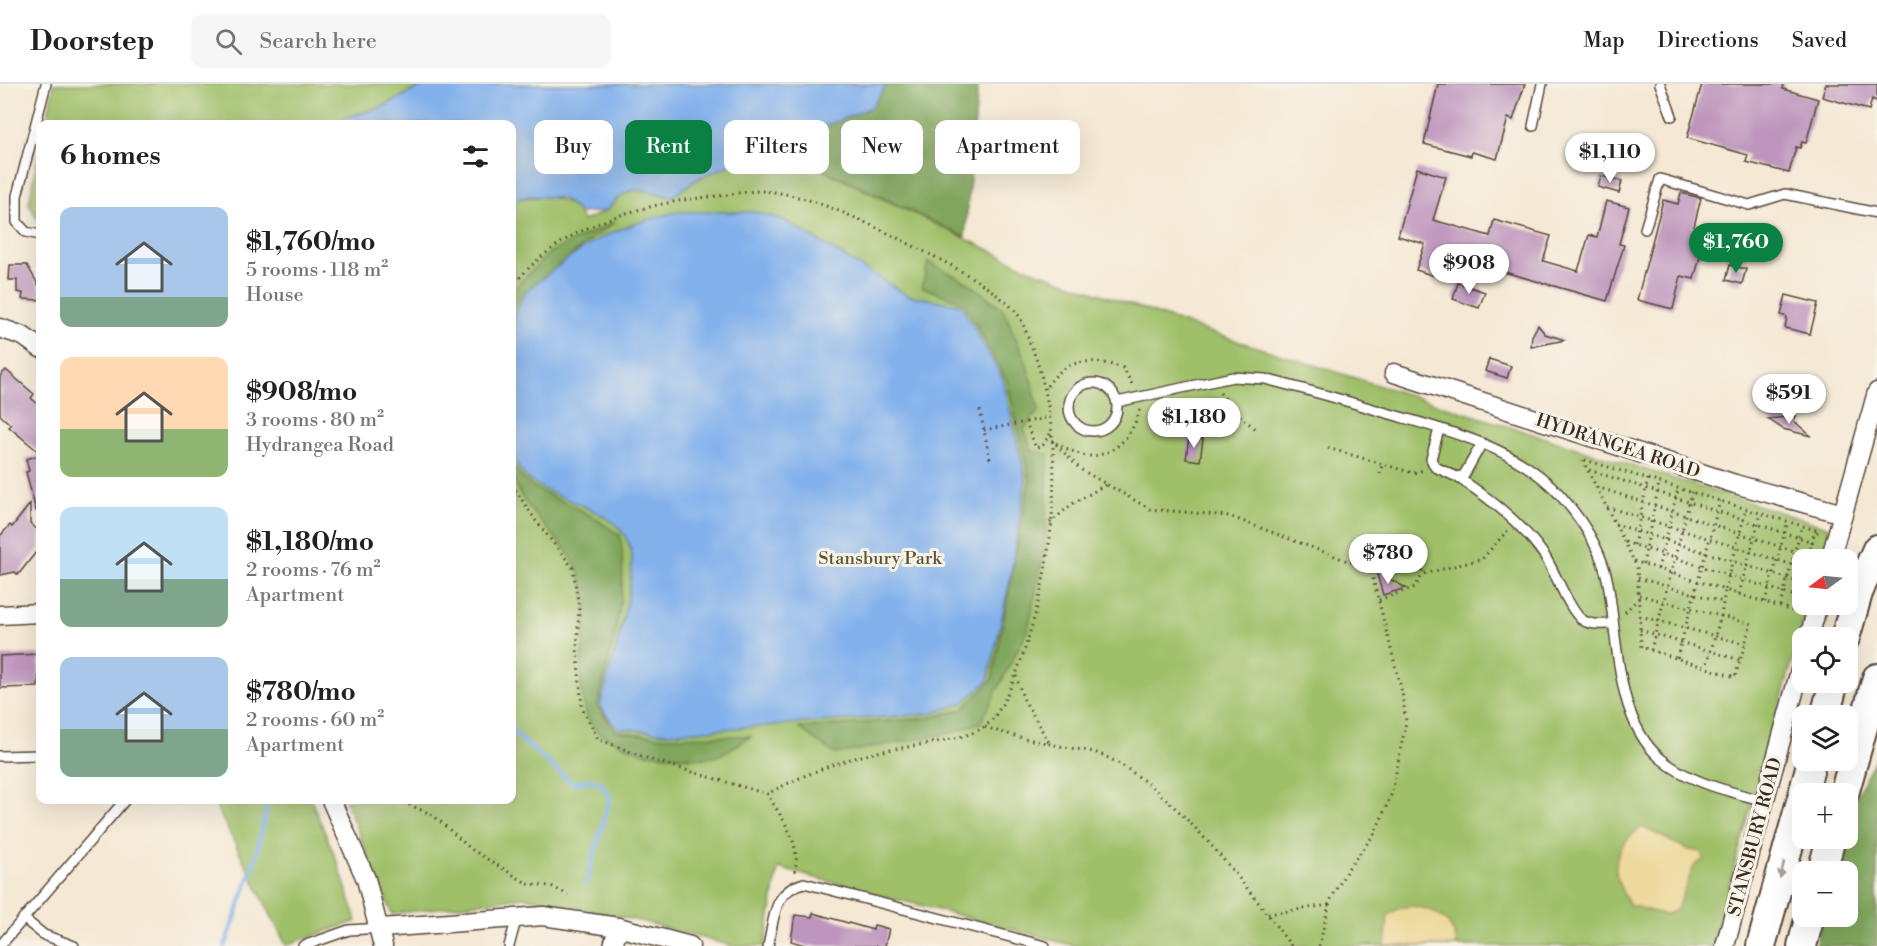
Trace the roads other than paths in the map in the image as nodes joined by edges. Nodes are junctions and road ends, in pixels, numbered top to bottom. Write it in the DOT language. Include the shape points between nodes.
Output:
graph roads {
  1 [pos="46,84"];
  2 [pos="1542,84"];
  3 [pos="1660,84"];
  4 [pos="1672,116"];
  5 [pos="37,120"];
  6 [pos="36,123"];
  7 [pos="1533,126"];
  8 [pos="1877,213"];
  9 [pos="1645,229"];
  10 [pos="36,234"];
  11 [pos="0,328"];
  12 [pos="36,345"];
  13 [pos="1394,373"];
  14 [pos="1877,392"];
  15 [pos="1117,402"];
  16 [pos="1439,429"];
  17 [pos="1482,442"];
  18 [pos="1457,477"];
  19 [pos="1843,514"];
  20 [pos="1833,549"];
  21 [pos="1877,549"];
  22 [pos="36,613"];
  23 [pos="0,615"];
  24 [pos="1613,624"];
  25 [pos="1848,627"];
  26 [pos="1877,678"];
  27 [pos="1794,693"];
  28 [pos="36,755"];
  29 [pos="0,756"];
  30 [pos="1847,783"];
  31 [pos="1764,801"];
  32 [pos="122,804"];
  33 [pos="333,804"];
  34 [pos="1792,834"];
  35 [pos="517,916"];
  36 [pos="23,918"];
  37 [pos="618,927"];
  38 [pos="1807,927"];
  39 [pos="381,928"];
  40 [pos="0,946"];
  41 [pos="69,946"];
  42 [pos="303,946"];
  43 [pos="383,946"];
  44 [pos="509,946"];
  45 [pos="613,946"];
  46 [pos="690,946"];
  47 [pos="768,946"];
  48 [pos="1045,946"];
  49 [pos="1725,946"];
  50 [pos="1761,946"];
  51 [pos="1802,946"];
  1 -- 5 [label="lane"];
  2 -- 7 [label="lane"];
  3 -- 4 [label="lane"];
  6 -- 10 [label="lane" via="17,196 17,222 26,232"];
  8 -- 9 [label="lane" via="1785,194 1749,205 1660,179"];
  11 -- 12 [label="street"];
  13 -- 19 [label="street, HYDRANGEA ROAD" via="1735,484"];
  14 -- 19 [label="street"];
  15 -- 15 [label="lane" via="1109,389 1100,383 1090,383 1072,394 1068,409 1079,426 1093,431 1112,422"];
  15 -- 16 [label="lane" via="1233,377 1265,379"];
  16 -- 17 [label="lane"];
  16 -- 18 [label="lane" via="1431,459 1435,467"];
  17 -- 18 [label="lane" via="1464,475"];
  17 -- 24 [label="lane" via="1530,469 1560,495 1585,527 1604,570"];
  18 -- 24 [label="lane" via="1492,500 1543,554 1580,618 1596,624"];
  19 -- 20 [label="street"];
  21 -- 25 [label="main road"];
  22 -- 23 [label="street"];
  24 -- 31 [label="lane" via="1631,716 1649,746 1696,780"];
  26 -- 30 [label="main road"];
  27 -- 31 [label="street, STANSBURY ROAD"];
  28 -- 29 [label="lane"];
  31 -- 49 [label="street, STANSBURY ROAD"];
  32 -- 36 [label="lane"];
  33 -- 39 [label="street" via="366,879"];
  34 -- 50 [label="main road, one-way"];
  35 -- 37 [label="street"];
  35 -- 39 [label="street"];
  35 -- 44 [label="lane"];
  36 -- 40 [label="lane"];
  36 -- 41 [label="lane" via="44,935"];
  37 -- 45 [label="street"];
  37 -- 46 [label="street"];
  38 -- 51 [label="main road"];
  39 -- 42 [label="lane" via="349,930"];
  39 -- 43 [label="street"];
  47 -- 48 [label="lane" via="781,895 789,887 804,883"];
}
